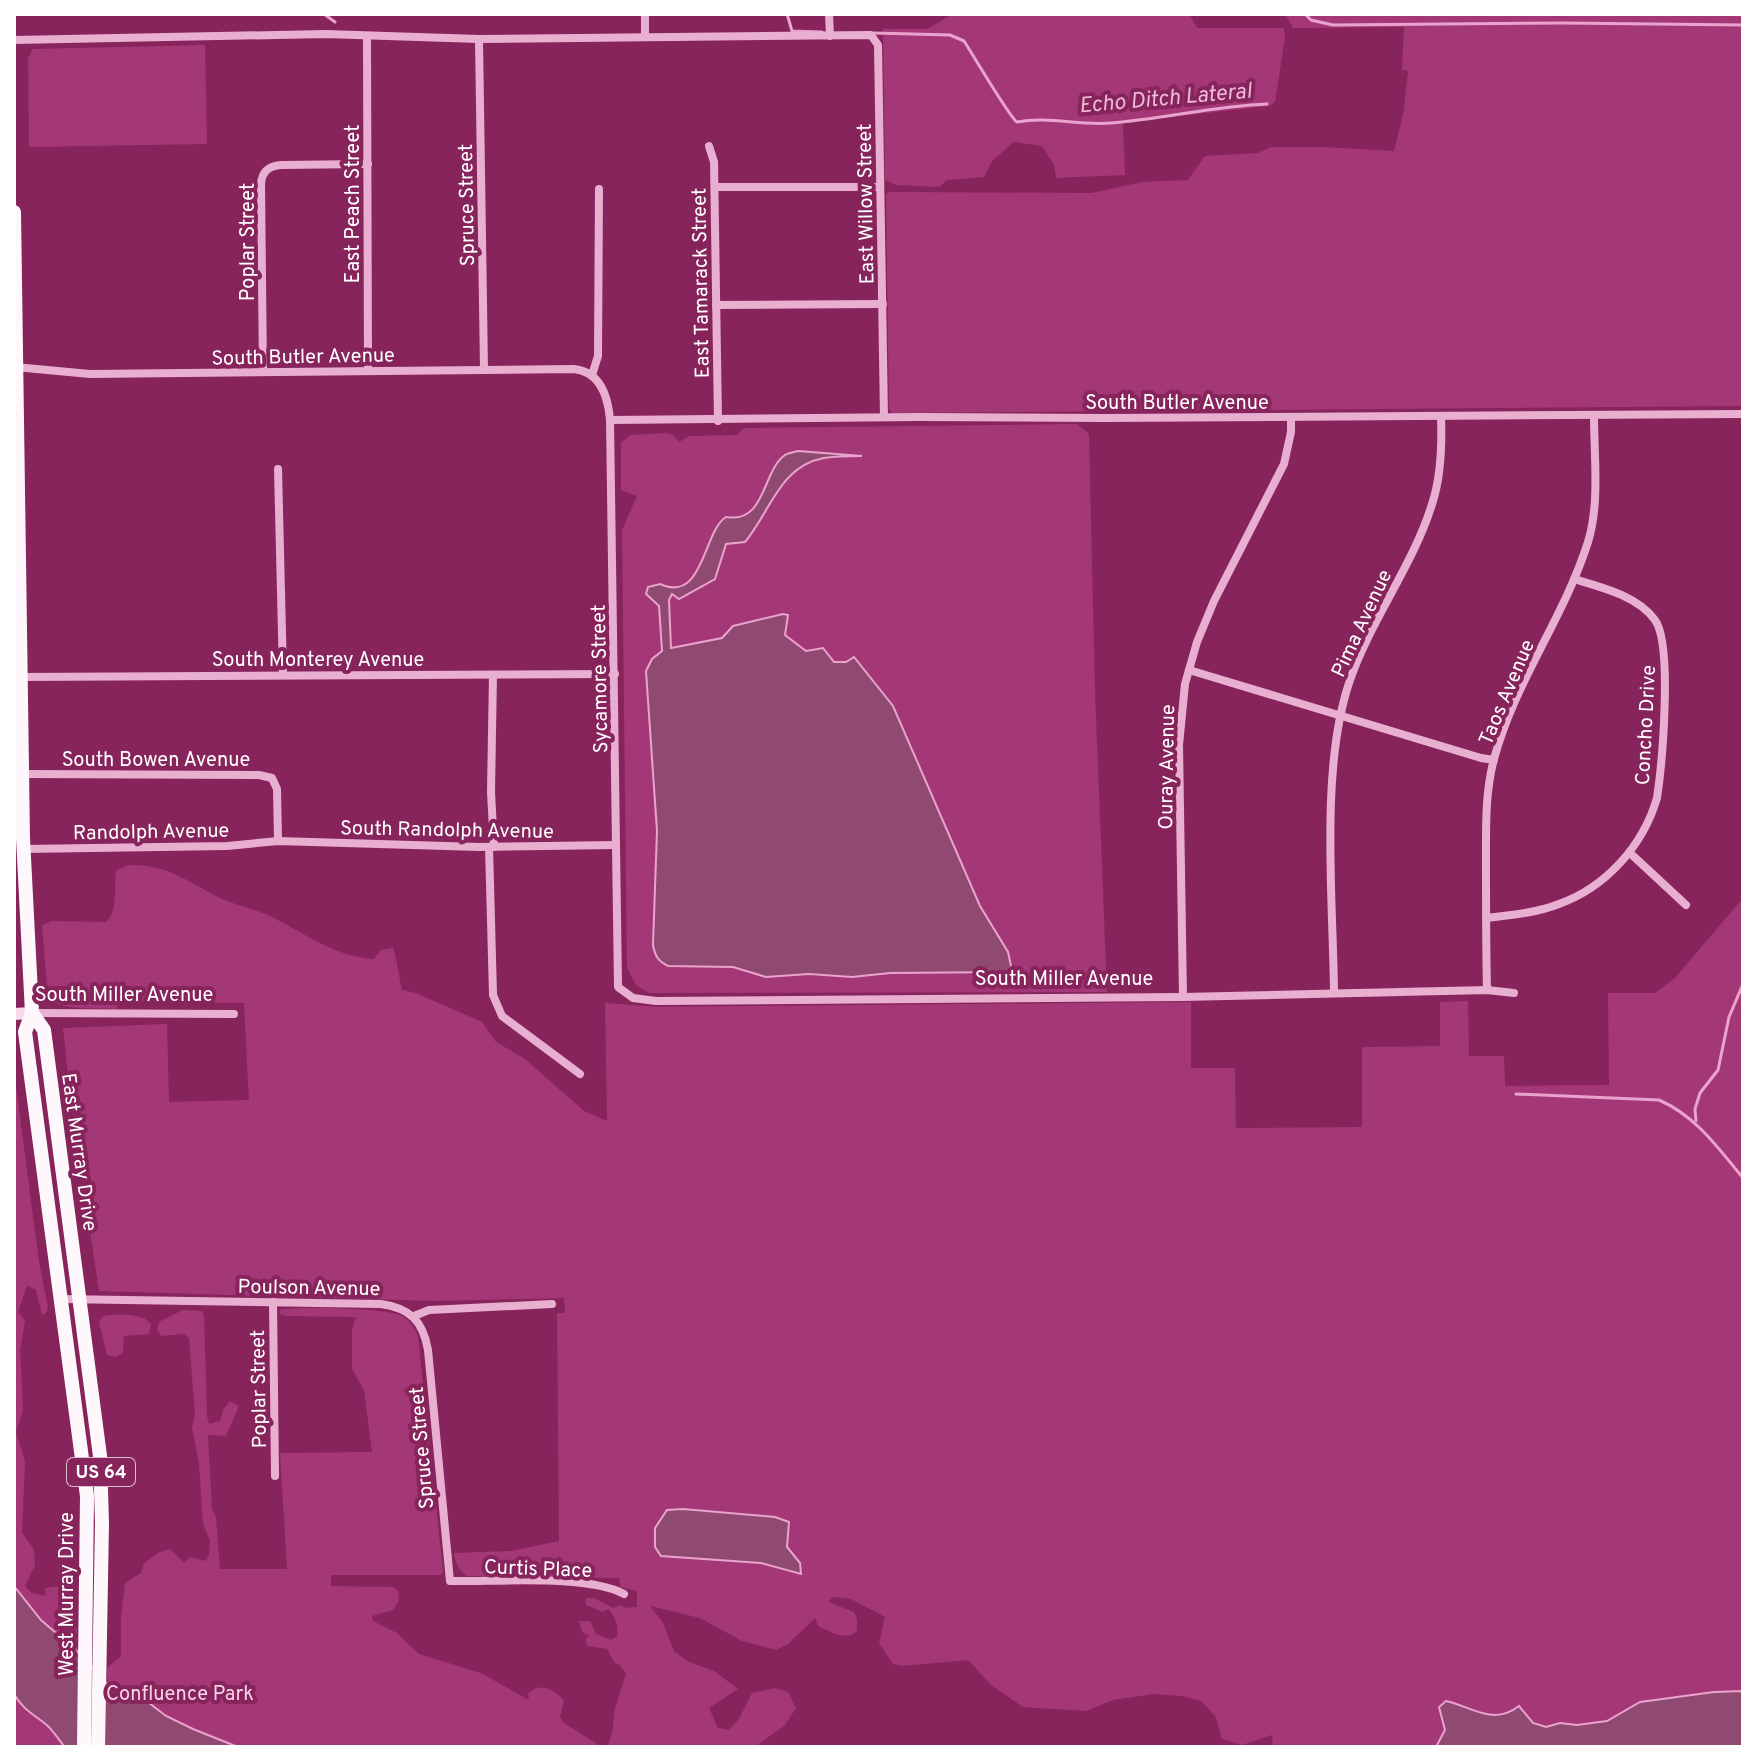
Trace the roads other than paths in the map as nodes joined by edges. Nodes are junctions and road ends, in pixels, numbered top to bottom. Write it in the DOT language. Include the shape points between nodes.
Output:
graph roads {
  1 [pos="645,14"];
  2 [pos="829,14"];
  3 [pos="830,36"];
  4 [pos="367,37"];
  5 [pos="645,37"];
  6 [pos="479,39"];
  7 [pos="14,40"];
  8 [pos="709,146"];
  9 [pos="368,164"];
  10 [pos="715,187"];
  11 [pos="880,187"];
  12 [pos="599,189"];
  13 [pos="14,212"];
  14 [pos="883,304"];
  15 [pos="716,305"];
  16 [pos="15,367"];
  17 [pos="484,370"];
  18 [pos="368,371"];
  19 [pos="263,372"];
  20 [pos="592,375"];
  21 [pos="1743,414"];
  22 [pos="1594,416"];
  23 [pos="884,417"];
  24 [pos="1291,417"];
  25 [pos="1441,417"];
  26 [pos="610,420"];
  27 [pos="718,421"];
  28 [pos="278,469"];
  29 [pos="16,552"];
  30 [pos="1574,579"];
  31 [pos="1189,670"];
  32 [pos="283,674"];
  33 [pos="615,674"];
  34 [pos="493,675"];
  35 [pos="21,677"];
  36 [pos="1342,714"];
  37 [pos="1494,760"];
  38 [pos="22,774"];
  39 [pos="278,841"];
  40 [pos="616,845"];
  41 [pos="492,847"];
  42 [pos="24,849"];
  43 [pos="1630,853"];
  44 [pos="1686,905"];
  45 [pos="1486,918"];
  46 [pos="618,987"];
  47 [pos="1487,990"];
  48 [pos="1334,991"];
  49 [pos="1514,993"];
  50 [pos="1183,997"];
  51 [pos="32,1013"];
  52 [pos="14,1014"];
  53 [pos="234,1014"];
  54 [pos="580,1074"];
  55 [pos="60,1299"];
  56 [pos="80,1299"];
  57 [pos="273,1302"];
  58 [pos="552,1304"];
  59 [pos="414,1316"];
  60 [pos="275,1476"];
  61 [pos="450,1581"];
  62 [pos="624,1594"];
  63 [pos="84,1747"];
  64 [pos="98,1747"];
  1 -- 5 [label="street"];
  2 -- 3 [label="street"];
  3 -- 5 [label="street"];
  3 -- 11 [label="street, East Willow Street" via="866,34 877,41"];
  4 -- 6 [label="street"];
  4 -- 7 [label="street"];
  4 -- 9 [label="street, East Peach Street"];
  5 -- 6 [label="street"];
  6 -- 17 [label="street, Spruce Street"];
  8 -- 10 [label="street, East Tamarack Street"];
  9 -- 18 [label="street, East Peach Street"];
  9 -- 19 [label="street, Poplar Street" via="281,165 263,174"];
  10 -- 11 [label="street"];
  10 -- 15 [label="street, East Tamarack Street"];
  11 -- 14 [label="street, East Willow Street"];
  12 -- 20 [label="street" via="598,356"];
  13 -- 16 [label="highway, East Murray Drive / US 64"];
  14 -- 15 [label="street"];
  14 -- 23 [label="street, East Willow Street"];
  15 -- 27 [label="street, East Tamarack Street"];
  16 -- 19 [label="street, South Butler Avenue" via="90,374"];
  16 -- 29 [label="highway, East Murray Drive / US 64"];
  17 -- 18 [label="street, South Butler Avenue"];
  17 -- 20 [label="street, South Butler Avenue" via="573,369"];
  18 -- 19 [label="street, South Butler Avenue"];
  20 -- 26 [label="street, Sycamore Street" via="604,392"];
  21 -- 22 [label="street, South Butler Avenue"];
  22 -- 25 [label="street, South Butler Avenue"];
  22 -- 30 [label="street, Taos Avenue" via="1593,518"];
  23 -- 24 [label="street, South Butler Avenue"];
  23 -- 27 [label="street, South Butler Avenue"];
  24 -- 25 [label="street, South Butler Avenue"];
  24 -- 31 [label="street, Ouray Avenue" via="1280,474 1214,601"];
  25 -- 36 [label="street, Pima Avenue" via="1433,502 1360,655"];
  26 -- 27 [label="street, South Butler Avenue"];
  26 -- 33 [label="street, Sycamore Street"];
  28 -- 32 [label="street"];
  29 -- 35 [label="highway, East Murray Drive / US 64"];
  30 -- 37 [label="street, Taos Avenue" via="1523,683"];
  30 -- 43 [label="street, Concho Drive" via="1614,592 1646,611 1661,630 1666,673 1657,798 1646,830"];
  31 -- 36 [label="street"];
  31 -- 50 [label="street, Ouray Avenue" via="1179,728"];
  32 -- 34 [label="street, South Monterey Avenue"];
  32 -- 35 [label="street, South Monterey Avenue"];
  33 -- 34 [label="street, South Monterey Avenue"];
  33 -- 40 [label="street, Sycamore Street"];
  34 -- 41 [label="street"];
  35 -- 38 [label="highway, East Murray Drive / US 64"];
  36 -- 37 [label="street"];
  36 -- 48 [label="street, Pima Avenue" via="1332,810"];
  37 -- 45 [label="street, Taos Avenue" via="1486,836"];
  38 -- 39 [label="street, South Bowen Avenue" via="272,778"];
  38 -- 42 [label="highway, East Murray Drive / US 64"];
  39 -- 41 [label="street, South Randolph Avenue"];
  39 -- 42 [label="street, Randolph Avenue"];
  40 -- 41 [label="street, South Randolph Avenue"];
  40 -- 46 [label="street, Sycamore Street"];
  41 -- 54 [label="street" via="493,995 502,1016"];
  42 -- 51 [label="highway, East Murray Drive / US 64"];
  43 -- 44 [label="street"];
  43 -- 45 [label="street, Concho Drive" via="1574,898 1545,909"];
  45 -- 47 [label="street, Taos Avenue"];
  46 -- 50 [label="street, South Miller Avenue" via="633,998 656,1001"];
  47 -- 48 [label="street, South Miller Avenue"];
  47 -- 49 [label="street, South Miller Avenue"];
  48 -- 50 [label="street, South Miller Avenue"];
  51 -- 52 [label="main road, South Miller Avenue"];
  51 -- 53 [label="street, South Miller Avenue"];
  51 -- 55 [label="highway, East Murray Drive / US 64" via="25,1032"];
  51 -- 56 [label="highway, East Murray Drive / US 64" via="44,1030"];
  55 -- 56 [label="street, Poulson Avenue"];
  55 -- 63 [label="highway, West Murray Drive / US 64" via="87,1496"];
  56 -- 57 [label="street, Poulson Avenue"];
  56 -- 64 [label="highway, West Murray Drive / US 64" via="100,1465"];
  57 -- 59 [label="street, Poulson Avenue" via="393,1305"];
  57 -- 60 [label="street, Poplar Street"];
  58 -- 59 [label="street, Poulson Avenue" via="429,1310"];
  59 -- 61 [label="street, Spruce Street" via="428,1350"];
  61 -- 62 [label="street, Curtis Place" via="577,1584"];
}
